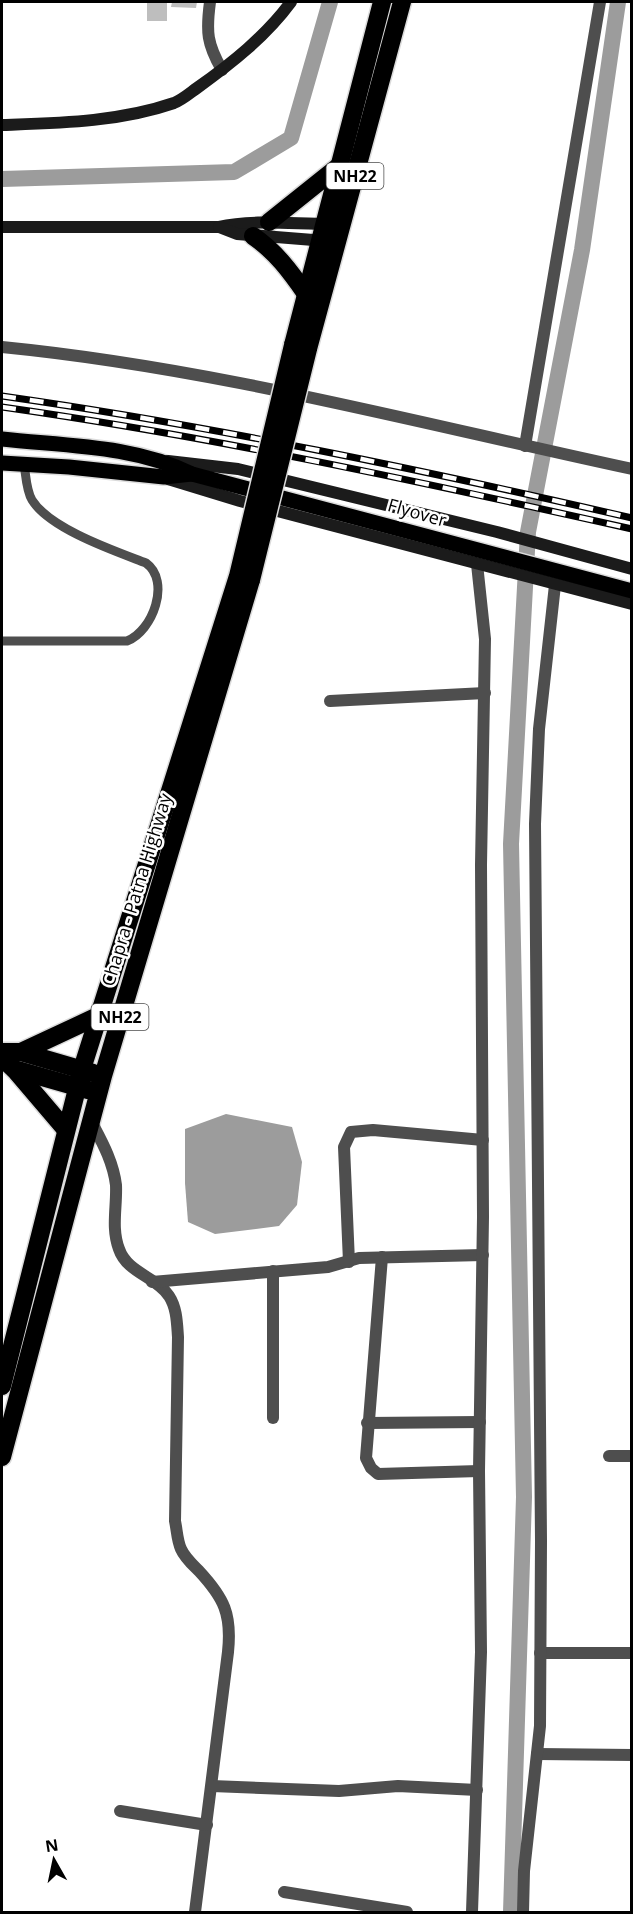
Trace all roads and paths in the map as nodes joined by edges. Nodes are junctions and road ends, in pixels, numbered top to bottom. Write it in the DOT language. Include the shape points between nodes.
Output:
graph roads {
  1 [pos="210,2"];
  2 [pos="291,2"];
  3 [pos="382,2"];
  4 [pos="402,2"];
  5 [pos="600,2"];
  6 [pos="222,70"];
  7 [pos="2,125"];
  8 [pos="339,166"];
  9 [pos="269,222"];
  10 [pos="2,227"];
  11 [pos="218,227"];
  12 [pos="322,232"];
  13 [pos="341,232"];
  14 [pos="253,236"];
  15 [pos="306,294"];
  16 [pos="2,347"];
  17 [pos="300,347"];
  18 [pos="2,439"];
  19 [pos="525,446"];
  20 [pos="164,461"];
  21 [pos="2,463"];
  22 [pos="24,464"];
  23 [pos="632,469"];
  24 [pos="192,474"];
  25 [pos="164,477"];
  26 [pos="477,564"];
  27 [pos="632,569"];
  28 [pos="245,578"];
  29 [pos="555,585"];
  30 [pos="632,591"];
  31 [pos="632,604"];
  32 [pos="2,640"];
  33 [pos="484,693"];
  34 [pos="330,701"];
  35 [pos="98,1016"];
  36 [pos="2,1052"];
  37 [pos="21,1052"];
  38 [pos="8,1064"];
  39 [pos="80,1078"];
  40 [pos="100,1084"];
  41 [pos="91,1120"];
  42 [pos="66,1130"];
  43 [pos="483,1140"];
  44 [pos="483,1255"];
  45 [pos="382,1257"];
  46 [pos="349,1262"];
  47 [pos="273,1271"];
  48 [pos="152,1282"];
  49 [pos="2,1386"];
  50 [pos="273,1418"];
  51 [pos="480,1422"];
  52 [pos="367,1423"];
  53 [pos="2,1456"];
  54 [pos="609,1456"];
  55 [pos="632,1456"];
  56 [pos="479,1471"];
  57 [pos="540,1653"];
  58 [pos="632,1653"];
  59 [pos="537,1754"];
  60 [pos="632,1755"];
  61 [pos="212,1786"];
  62 [pos="477,1790"];
  63 [pos="120,1811"];
  64 [pos="207,1825"];
  65 [pos="284,1892"];
  66 [pos="195,1912"];
  67 [pos="407,1912"];
  68 [pos="472,1912"];
  69 [pos="524,1912"];
  1 -- 6 [label="street" via="207,37"];
  2 -- 6 [label="street" via="274,24"];
  3 -- 8 [label="highway, NH22"];
  4 -- 13 [label="highway, NH22"];
  5 -- 19 [label="street"];
  6 -- 7 [label="street" via="176,102 143,111 68,122"];
  8 -- 9 [label="highway"];
  8 -- 12 [label="highway, NH22"];
  9 -- 11 [label="street"];
  9 -- 12 [label="street"];
  10 -- 11 [label="street"];
  11 -- 14 [label="street"];
  12 -- 13 [label="street"];
  12 -- 13 [label="street"];
  12 -- 14 [label="street"];
  12 -- 15 [label="highway, NH22"];
  13 -- 17 [label="highway, NH22"];
  14 -- 15 [label="highway" via="284,262"];
  15 -- 17 [label="highway, NH22"];
  16 -- 19 [label="street" via="69,353 251,383"];
  17 -- 28 [label="highway, NH22, bridge"];
  18 -- 20 [label="main road, Flyover" via="96,448"];
  19 -- 23 [label="street"];
  20 -- 24 [label="main road, Flyover"];
  20 -- 27 [label="street" via="238,469"];
  21 -- 22 [label="main road, Flyover"];
  22 -- 25 [label="main road, Flyover"];
  22 -- 32 [label="lane" via="28,492 43,513 146,563 155,569 159,584 147,622 140,633 127,640"];
  24 -- 25 [label="main road, Flyover"];
  24 -- 30 [label="main road, Flyover"];
  25 -- 26 [label="street"];
  26 -- 29 [label="street"];
  26 -- 33 [label="street" via="485,639"];
  28 -- 35 [label="highway, Chapra - Patna Highway / NH22"];
  28 -- 40 [label="highway, Chapra - Patna Highway / NH22"];
  29 -- 31 [label="street"];
  29 -- 57 [label="street" via="539,729 535,832"];
  33 -- 34 [label="street"];
  33 -- 43 [label="street"];
  35 -- 37 [label="highway"];
  35 -- 39 [label="highway, Chapra - Patna Highway / NH22"];
  36 -- 37 [label="highway"];
  37 -- 39 [label="highway"];
  38 -- 39 [label="highway"];
  38 -- 42 [label="highway"];
  39 -- 40 [label="highway"];
  39 -- 42 [label="highway, Chapra - Patna Highway / NH22"];
  40 -- 41 [label="highway, Chapra - Patna Highway / NH22"];
  41 -- 48 [label="street" via="109,1153 113,1170 114,1231 119,1252"];
  41 -- 53 [label="highway, Chapra - Patna Highway / NH22"];
  42 -- 49 [label="highway, Chapra - Patna Highway / NH22"];
  43 -- 44 [label="street"];
  43 -- 46 [label="street" via="373,1130 351,1132 344,1147"];
  44 -- 45 [label="street"];
  44 -- 51 [label="street"];
  45 -- 46 [label="street"];
  45 -- 52 [label="street"];
  46 -- 47 [label="street"];
  47 -- 48 [label="street"];
  47 -- 50 [label="street"];
  48 -- 61 [label="street" via="169,1295 177,1321 178,1536 188,1561 214,1588 229,1619"];
  51 -- 52 [label="street"];
  51 -- 56 [label="street"];
  52 -- 56 [label="street" via="366,1458 378,1474"];
  54 -- 55 [label="street"];
  56 -- 62 [label="street" via="482,1604"];
  57 -- 58 [label="street"];
  57 -- 59 [label="street"];
  59 -- 60 [label="street"];
  59 -- 69 [label="street" via="524,1871"];
  61 -- 62 [label="street" via="339,1791 398,1786"];
  61 -- 64 [label="street"];
  62 -- 68 [label="street"];
  63 -- 64 [label="street"];
  64 -- 66 [label="street"];
  65 -- 67 [label="street"];
}
